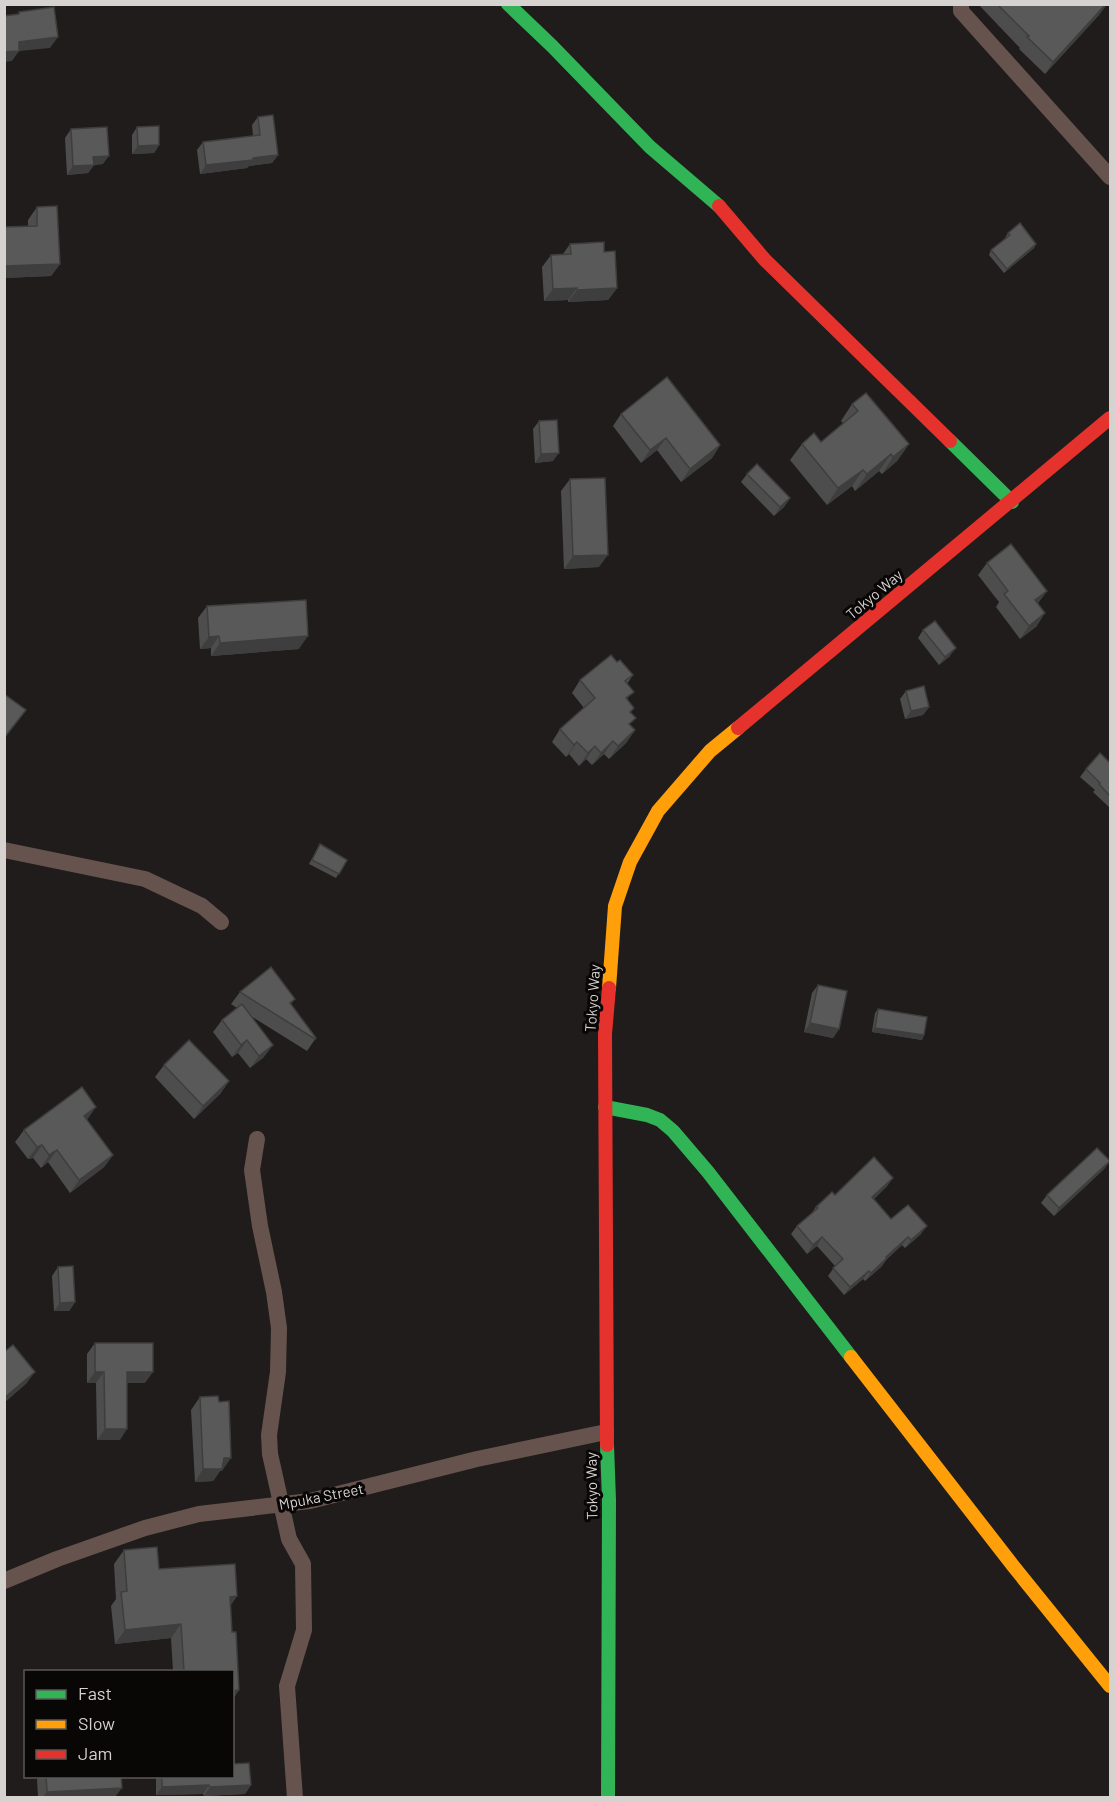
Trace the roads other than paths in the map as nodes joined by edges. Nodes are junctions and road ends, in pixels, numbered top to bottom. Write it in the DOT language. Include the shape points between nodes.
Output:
graph roads {
  1 [pos="508,4"];
  2 [pos="961,4"];
  3 [pos="1110,177"];
  4 [pos="1110,418"];
  5 [pos="1012,501"];
  6 [pos="4,850"];
  7 [pos="221,922"];
  8 [pos="605,1107"];
  9 [pos="257,1139"];
  10 [pos="606,1432"];
  11 [pos="282,1505"];
  12 [pos="4,1581"];
  13 [pos="1110,1686"];
  14 [pos="295,1797"];
  15 [pos="608,1797"];
  1 -- 5 [label="street" via="650,147 714,200 765,260"];
  2 -- 3 [label="street" via="961,10"];
  4 -- 5 [label="street, Tokyo Way"];
  5 -- 8 [label="street, Tokyo Way" via="710,751 658,811 630,862 615,906 605,1034"];
  6 -- 7 [label="street" via="145,879 202,906"];
  8 -- 10 [label="street, Tokyo Way"];
  8 -- 13 [label="street" via="659,1119 670,1128"];
  9 -- 11 [label="street" via="252,1170 279,1328 278,1372 269,1435"];
  10 -- 11 [label="street, Mpuka Street"];
  10 -- 15 [label="street, Tokyo Way"];
  11 -- 12 [label="street, Mpuka Street" via="200,1514 146,1528"];
  11 -- 14 [label="street" via="289,1539 303,1564 304,1630 287,1686"];
}
